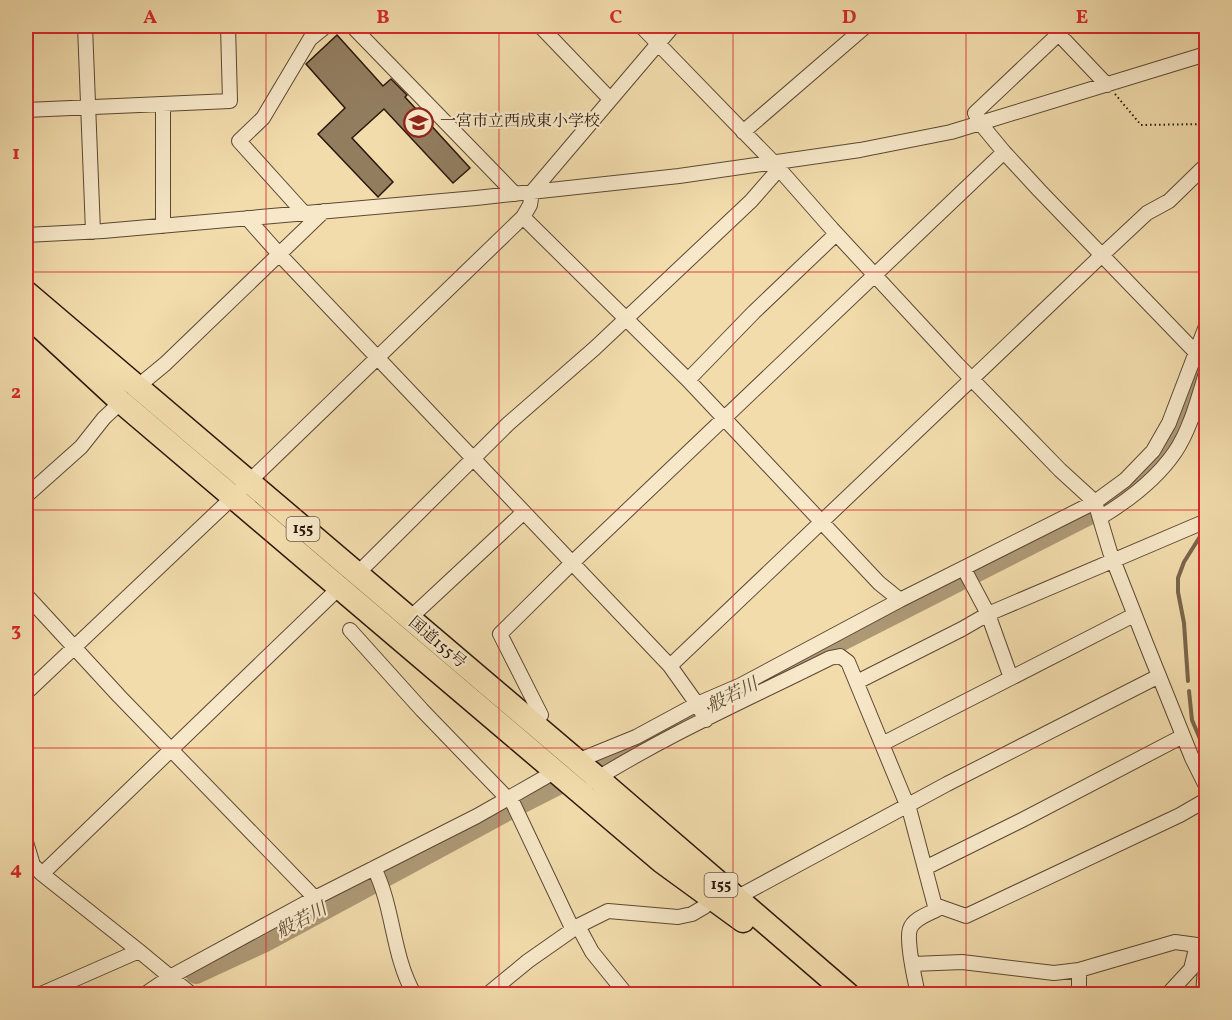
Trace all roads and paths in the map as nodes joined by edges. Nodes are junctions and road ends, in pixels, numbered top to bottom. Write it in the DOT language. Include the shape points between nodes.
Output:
graph roads {
  1 [pos="85,26"];
  2 [pos="228,26"];
  3 [pos="326,26"];
  4 [pos="352,26"];
  5 [pos="540,26"];
  6 [pos="641,26"];
  7 [pos="673,26"];
  8 [pos="866,26"];
  9 [pos="1059,28"];
  10 [pos="658,44"];
  11 [pos="1206,54"];
  12 [pos="1107,85"];
  13 [pos="610,99"];
  14 [pos="163,104"];
  15 [pos="88,108"];
  16 [pos="26,110"];
  17 [pos="980,123"];
  18 [pos="1206,124"];
  19 [pos="743,132"];
  20 [pos="1004,152"];
  21 [pos="1206,165"];
  22 [pos="776,166"];
  23 [pos="532,192"];
  24 [pos="515,194"];
  25 [pos="324,212"];
  26 [pos="303,213"];
  27 [pos="523,217"];
  28 [pos="247,218"];
  29 [pos="163,226"];
  30 [pos="93,232"];
  31 [pos="836,234"];
  32 [pos="26,235"];
  33 [pos="279,254"];
  34 [pos="1101,256"];
  35 [pos="876,276"];
  36 [pos="26,292"];
  37 [pos="626,318"];
  38 [pos="27,319"];
  39 [pos="1206,326"];
  40 [pos="378,356"];
  41 [pos="1201,357"];
  42 [pos="1206,373"];
  43 [pos="973,379"];
  44 [pos="688,380"];
  45 [pos="129,395"];
  46 [pos="723,418"];
  47 [pos="474,459"];
  48 [pos="249,481"];
  49 [pos="26,496"];
  50 [pos="232,498"];
  51 [pos="1098,510"];
  52 [pos="524,512"];
  53 [pos="1206,520"];
  54 [pos="821,522"];
  55 [pos="1114,562"];
  56 [pos="572,563"];
  57 [pos="967,574"];
  58 [pos="348,581"];
  59 [pos="26,595"];
  60 [pos="900,600"];
  61 [pos="988,614"];
  62 [pos="1134,615"];
  63 [pos="409,619"];
  64 [pos="351,630"];
  65 [pos="74,647"];
  66 [pos="670,666"];
  67 [pos="1159,676"];
  68 [pos="1011,678"];
  69 [pos="857,682"];
  70 [pos="26,693"];
  71 [pos="701,711"];
  72 [pos="541,715"];
  73 [pos="1183,736"];
  74 [pos="882,744"];
  75 [pos="171,750"];
  76 [pos="577,776"];
  77 [pos="1206,786"];
  78 [pos="1206,800"];
  79 [pos="512,802"];
  80 [pos="908,805"];
  81 [pos="26,842"];
  82 [pos="925,868"];
  83 [pos="33,869"];
  84 [pos="377,874"];
  85 [pos="315,898"];
  86 [pos="736,898"];
  87 [pos="712,899"];
  88 [pos="935,905"];
  89 [pos="576,928"];
  90 [pos="139,951"];
  91 [pos="913,963"];
  92 [pos="1206,963"];
  93 [pos="1079,970"];
  94 [pos="170,977"];
  95 [pos="41,994"];
  96 [pos="145,994"];
  97 [pos="190,994"];
  98 [pos="414,994"];
  99 [pos="488,994"];
  100 [pos="626,994"];
  101 [pos="834,994"];
  102 [pos="848,994"];
  103 [pos="918,994"];
  104 [pos="1079,994"];
  105 [pos="1168,994"];
  106 [pos="1203,994"];
  1 -- 15 [label="street"];
  2 -- 14 [label="street" via="230,101"];
  3 -- 26 [label="street" via="310,39 263,118 239,141"];
  4 -- 24 [label="street"];
  5 -- 13 [label="street"];
  6 -- 10 [label="street"];
  7 -- 10 [label="street"];
  8 -- 19 [label="street"];
  9 -- 12 [label="street"];
  9 -- 17 [label="street" via="975,113"];
  10 -- 13 [label="street"];
  10 -- 19 [label="street"];
  11 -- 12 [label="street"];
  12 -- 17 [label="street"];
  12 -- 18 [label="path" via="1141,125"];
  13 -- 23 [label="street"];
  14 -- 15 [label="street"];
  14 -- 29 [label="street"];
  15 -- 16 [label="street"];
  15 -- 30 [label="street"];
  17 -- 20 [label="street"];
  17 -- 22 [label="street"];
  19 -- 22 [label="street"];
  20 -- 34 [label="street"];
  20 -- 35 [label="street"];
  21 -- 34 [label="street"];
  22 -- 23 [label="street"];
  22 -- 31 [label="street"];
  22 -- 37 [label="street" via="751,201"];
  23 -- 24 [label="street"];
  23 -- 27 [label="street"];
  24 -- 25 [label="street"];
  25 -- 26 [label="street"];
  25 -- 33 [label="street"];
  26 -- 28 [label="street"];
  27 -- 37 [label="street"];
  27 -- 40 [label="street"];
  28 -- 29 [label="street"];
  28 -- 33 [label="street"];
  29 -- 30 [label="street"];
  30 -- 32 [label="street"];
  31 -- 35 [label="street"];
  31 -- 44 [label="street"];
  33 -- 40 [label="street"];
  33 -- 45 [label="street"];
  34 -- 41 [label="street"];
  34 -- 43 [label="street"];
  35 -- 43 [label="street"];
  35 -- 46 [label="street"];
  36 -- 45 [label="highway, 国道155号 / 155"];
  37 -- 44 [label="street"];
  37 -- 47 [label="street"];
  38 -- 45 [label="highway, 国道155号 / 155"];
  39 -- 41 [label="street"];
  40 -- 47 [label="street"];
  40 -- 48 [label="street"];
  41 -- 51 [label="street" via="1154,451"];
  42 -- 51 [label="street" via="1175,452 1135,495"];
  43 -- 51 [label="street"];
  43 -- 54 [label="street"];
  44 -- 46 [label="street"];
  45 -- 48 [label="highway, 国道155号 / 155"];
  45 -- 49 [label="street" via="81,447"];
  45 -- 50 [label="highway, 国道155号 / 155"];
  46 -- 54 [label="street"];
  46 -- 56 [label="street"];
  47 -- 52 [label="street"];
  47 -- 58 [label="street"];
  48 -- 50 [label="street"];
  48 -- 58 [label="highway, 国道155号 / 155"];
  50 -- 58 [label="highway, 国道155号 / 155"];
  50 -- 65 [label="street"];
  51 -- 55 [label="street"];
  51 -- 57 [label="street"];
  52 -- 56 [label="street"];
  52 -- 63 [label="street"];
  53 -- 55 [label="street"];
  54 -- 60 [label="street"];
  54 -- 66 [label="street"];
  55 -- 61 [label="street"];
  55 -- 62 [label="street"];
  56 -- 66 [label="street"];
  56 -- 72 [label="street" via="500,634"];
  57 -- 60 [label="street"];
  57 -- 61 [label="street"];
  58 -- 63 [label="highway, 国道155号 / 155"];
  58 -- 75 [label="street"];
  58 -- 76 [label="highway, 国道155号 / 155"];
  59 -- 65 [label="street"];
  60 -- 71 [label="street" via="741,685"];
  61 -- 68 [label="street"];
  61 -- 69 [label="street"];
  62 -- 67 [label="street"];
  62 -- 68 [label="street"];
  63 -- 76 [label="highway, 国道155号 / 155"];
  64 -- 79 [label="street"];
  65 -- 70 [label="street"];
  65 -- 75 [label="street"];
  66 -- 71 [label="street"];
  67 -- 73 [label="street"];
  67 -- 80 [label="street"];
  68 -- 74 [label="street"];
  69 -- 71 [label="street" via="848,662 840,656"];
  69 -- 74 [label="street"];
  71 -- 76 [label="street" via="636,737"];
  71 -- 76 [label="street" via="634,757"];
  73 -- 77 [label="street"];
  73 -- 82 [label="street"];
  74 -- 80 [label="street"];
  75 -- 83 [label="street"];
  75 -- 85 [label="street"];
  76 -- 79 [label="street"];
  76 -- 86 [label="highway, 国道155号 / 155"];
  76 -- 87 [label="highway, 国道155号 / 155" via="662,862"];
  78 -- 88 [label="street" via="966,916"];
  79 -- 84 [label="street" via="477,816"];
  79 -- 89 [label="street"];
  80 -- 82 [label="street"];
  80 -- 86 [label="street"];
  81 -- 83 [label="street"];
  82 -- 88 [label="street"];
  83 -- 90 [label="street"];
  84 -- 85 [label="street"];
  84 -- 98 [label="street" via="399,960"];
  85 -- 94 [label="street"];
  86 -- 102 [label="highway, 国道155号 / 155"];
  87 -- 89 [label="street" via="692,914 608,911"];
  87 -- 101 [label="highway, 国道155号 / 155"];
  88 -- 91 [label="street" via="936,910 915,921 910,929"];
  89 -- 99 [label="street" via="528,960"];
  89 -- 100 [label="street"];
  90 -- 94 [label="street"];
  90 -- 95 [label="street"];
  91 -- 93 [label="street" via="962,962 1054,973"];
  91 -- 103 [label="street"];
  92 -- 106 [label="street"];
  93 -- 104 [label="street"];
  93 -- 105 [label="street" via="1175,942 1197,945 1191,969"];
  94 -- 96 [label="street"];
  94 -- 97 [label="street"];
}
